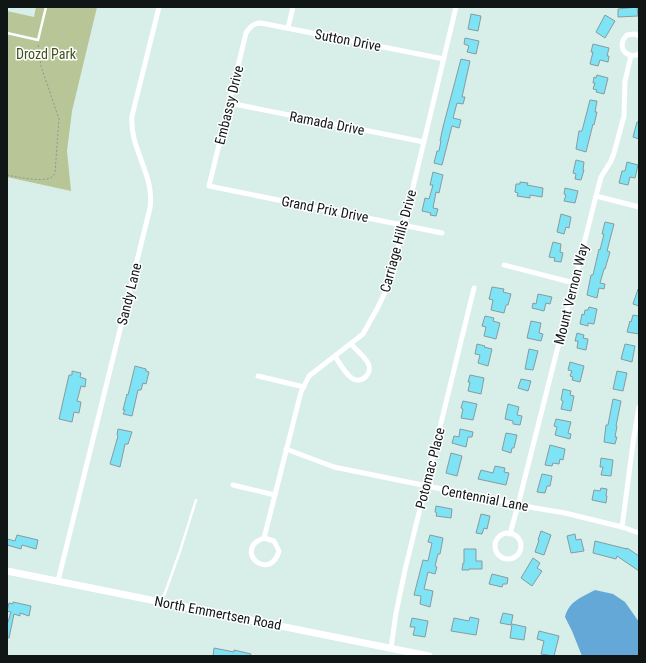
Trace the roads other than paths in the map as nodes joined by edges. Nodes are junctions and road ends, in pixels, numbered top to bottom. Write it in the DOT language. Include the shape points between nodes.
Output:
graph roads {
  1 [pos="46,7"];
  2 [pos="159,7"];
  3 [pos="293,7"];
  4 [pos="456,7"];
  5 [pos="252,26"];
  6 [pos="288,28"];
  7 [pos="7,33"];
  8 [pos="639,36"];
  9 [pos="639,54"];
  10 [pos="631,56"];
  11 [pos="444,59"];
  12 [pos="229,103"];
  13 [pos="424,142"];
  14 [pos="209,186"];
  15 [pos="596,196"];
  16 [pos="639,207"];
  17 [pos="404,225"];
  18 [pos="442,233"];
  19 [pos="504,265"];
  20 [pos="574,283"];
  21 [pos="474,288"];
  22 [pos="351,344"];
  23 [pos="335,356"];
  24 [pos="258,376"];
  25 [pos="304,387"];
  26 [pos="639,407"];
  27 [pos="286,449"];
  28 [pos="233,485"];
  29 [pos="426,486"];
  30 [pos="275,495"];
  31 [pos="196,500"];
  32 [pos="518,505"];
  33 [pos="622,527"];
  34 [pos="639,533"];
  35 [pos="510,534"];
  36 [pos="264,538"];
  37 [pos="7,571"];
  38 [pos="58,581"];
  39 [pos="161,602"];
  40 [pos="391,648"];
  41 [pos="429,656"];
  1 -- 7 [label="lane" via="38,40"];
  2 -- 38 [label="street, Sandy Lane" via="132,116 133,135 149,182 150,208"];
  3 -- 6 [label="street"];
  4 -- 11 [label="street, Carriage Hills Drive"];
  5 -- 6 [label="street, Sutton Drive" via="262,23"];
  5 -- 12 [label="street, Embassy Drive" via="246,33"];
  6 -- 11 [label="street, Sutton Drive"];
  8 -- 10 [label="street" via="631,34 622,41 624,52"];
  9 -- 10 [label="street"];
  10 -- 15 [label="street, Mount Vernon Way" via="625,81 622,124 614,153 601,177"];
  11 -- 13 [label="street, Carriage Hills Drive"];
  12 -- 13 [label="street, Ramada Drive"];
  12 -- 14 [label="street, Embassy Drive"];
  13 -- 17 [label="street, Carriage Hills Drive"];
  14 -- 17 [label="street, Grand Prix Drive"];
  15 -- 16 [label="street"];
  15 -- 20 [label="street, Mount Vernon Way"];
  17 -- 18 [label="street, Grand Prix Drive"];
  17 -- 22 [label="street, Carriage Hills Drive" via="387,288 363,334"];
  19 -- 20 [label="street"];
  20 -- 32 [label="street, Mount Vernon Way"];
  21 -- 29 [label="street, Potomac Place"];
  22 -- 23 [label="street, Carriage Hills Drive"];
  22 -- 23 [label="street" via="368,363 368,375 359,380 354,379 348,375"];
  23 -- 25 [label="street, Carriage Hills Drive" via="309,376"];
  24 -- 25 [label="street"];
  25 -- 27 [label="street, Carriage Hills Drive"];
  26 -- 33 [label="street"];
  27 -- 29 [label="street, Centennial Lane" via="334,467"];
  27 -- 30 [label="street, Carriage Hills Drive"];
  28 -- 30 [label="street"];
  29 -- 32 [label="street, Centennial Lane"];
  29 -- 40 [label="street, Potomac Place" via="405,570"];
  30 -- 36 [label="street, Carriage Hills Drive"];
  31 -- 39 [label="lane"];
  32 -- 33 [label="street, Centennial Lane"];
  32 -- 35 [label="street, Mount Vernon Way"];
  33 -- 34 [label="street, Centennial Lane"];
  35 -- 35 [label="street" via="519,540 520,548 514,558 506,559 500,557 495,545 500,536"];
  36 -- 36 [label="street, Carriage Hills Drive" via="274,541 279,551 276,559 270,564 261,564 254,560 252,555 255,543"];
  37 -- 38 [label="street, North Emmertsen Road"];
  38 -- 39 [label="street, North Emmertsen Road"];
  39 -- 40 [label="street, North Emmertsen Road"];
  40 -- 41 [label="street, North Emmertsen Road"];
}
